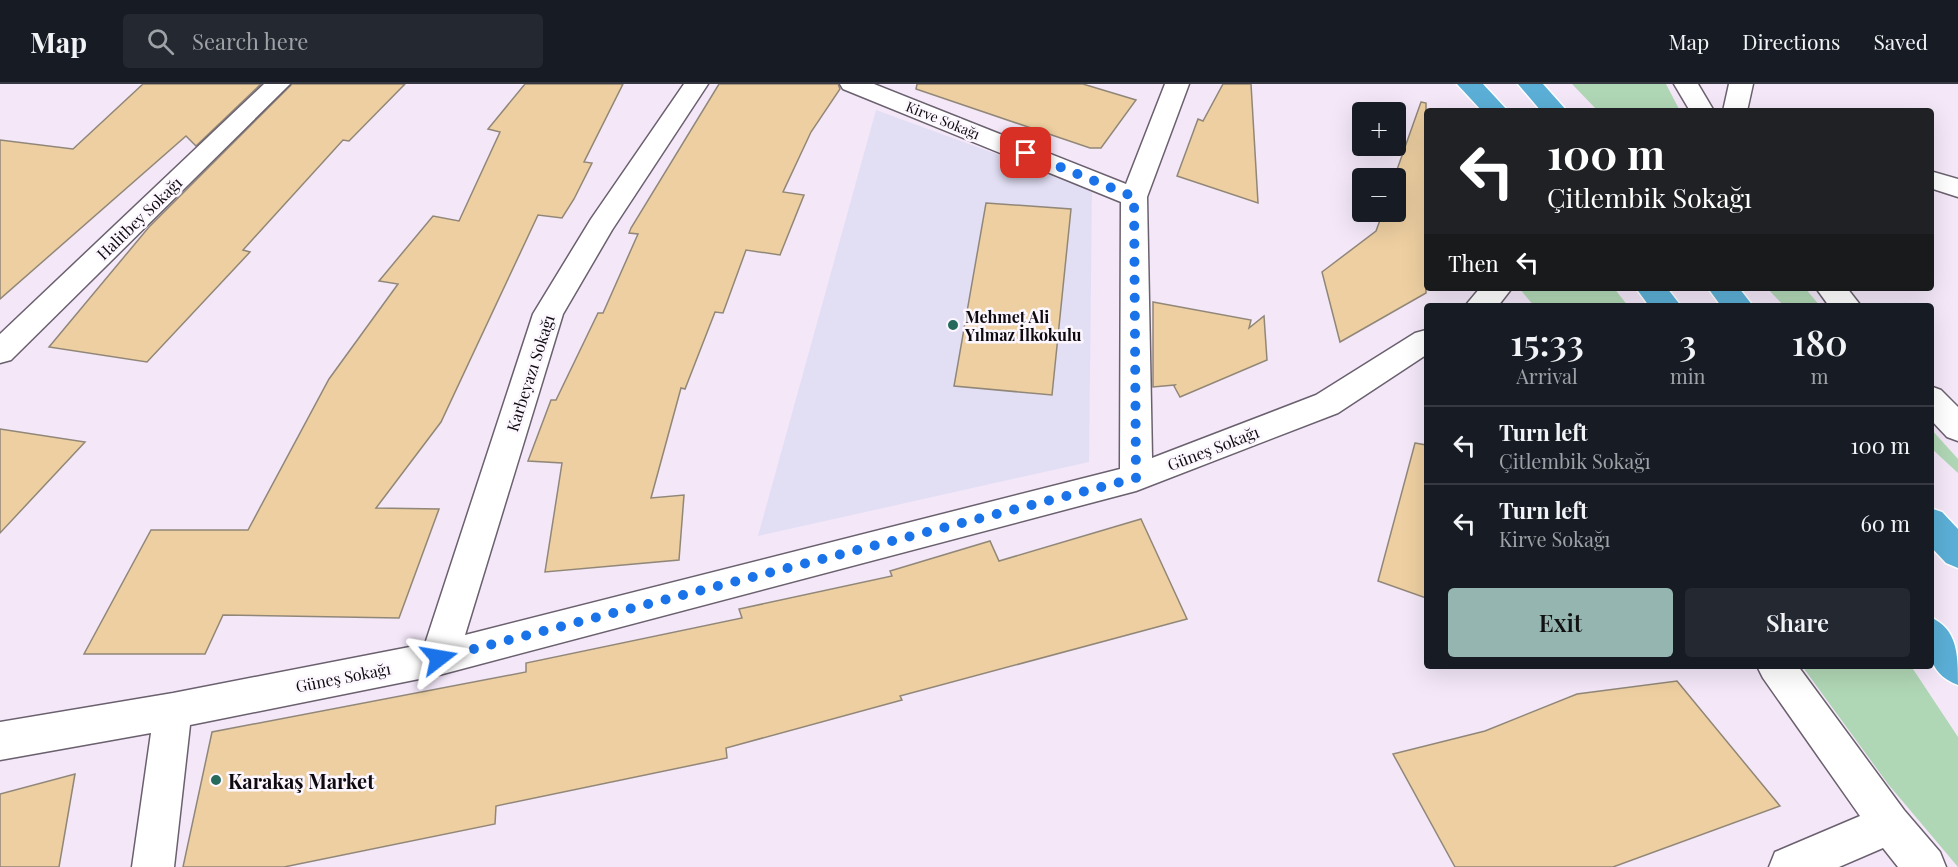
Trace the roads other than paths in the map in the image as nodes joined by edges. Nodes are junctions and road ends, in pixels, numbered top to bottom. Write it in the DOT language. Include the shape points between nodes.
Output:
graph roads {
  1 [pos="278,84"];
  2 [pos="696,84"];
  3 [pos="852,84"];
  4 [pos="1177,84"];
  5 [pos="1469,84"];
  6 [pos="1530,84"];
  7 [pos="1686,84"];
  8 [pos="1741,84"];
  9 [pos="1493,108"];
  10 [pos="1552,108"];
  11 [pos="1700,108"];
  12 [pos="1736,108"];
  13 [pos="1934,180"];
  14 [pos="1958,188"];
  15 [pos="1134,197"];
  16 [pos="1653,291"];
  17 [pos="1725,291"];
  18 [pos="1833,291"];
  19 [pos="1663,303"];
  20 [pos="1735,303"];
  21 [pos="1843,303"];
  22 [pos="1424,341"];
  23 [pos="0,352"];
  24 [pos="1934,402"];
  25 [pos="1958,428"];
  26 [pos="1136,478"];
  27 [pos="1934,526"];
  28 [pos="1958,552"];
  29 [pos="1934,638"];
  30 [pos="439,658"];
  31 [pos="1958,668"];
  32 [pos="1778,669"];
  33 [pos="174,711"];
  34 [pos="0,741"];
  35 [pos="1890,824"];
  36 [pos="153,867"];
  37 [pos="1790,867"];
  38 [pos="1925,867"];
  1 -- 23 [label="street, Halitbey Sokağı"];
  2 -- 30 [label="street, Karbeyazı Sokağı" via="601,226 548,314"];
  3 -- 15 [label="street, Kirve Sokağı"];
  4 -- 15 [label="street"];
  5 -- 9 [label="highway"];
  6 -- 10 [label="highway"];
  7 -- 11 [label="street"];
  8 -- 12 [label="street"];
  13 -- 14 [label="street"];
  15 -- 26 [label="street"];
  16 -- 19 [label="highway"];
  17 -- 20 [label="highway"];
  18 -- 21 [label="street"];
  22 -- 26 [label="street, Güneş Sokağı" via="1327,404"];
  24 -- 25 [label="street"];
  26 -- 30 [label="street, Güneş Sokağı"];
  27 -- 28 [label="highway"];
  29 -- 31 [label="highway"];
  30 -- 33 [label="street, Güneş Sokağı"];
  32 -- 35 [label="street"];
  33 -- 34 [label="street, Güneş Sokağı"];
  33 -- 36 [label="street"];
  35 -- 37 [label="street"];
  35 -- 38 [label="street"];
}
